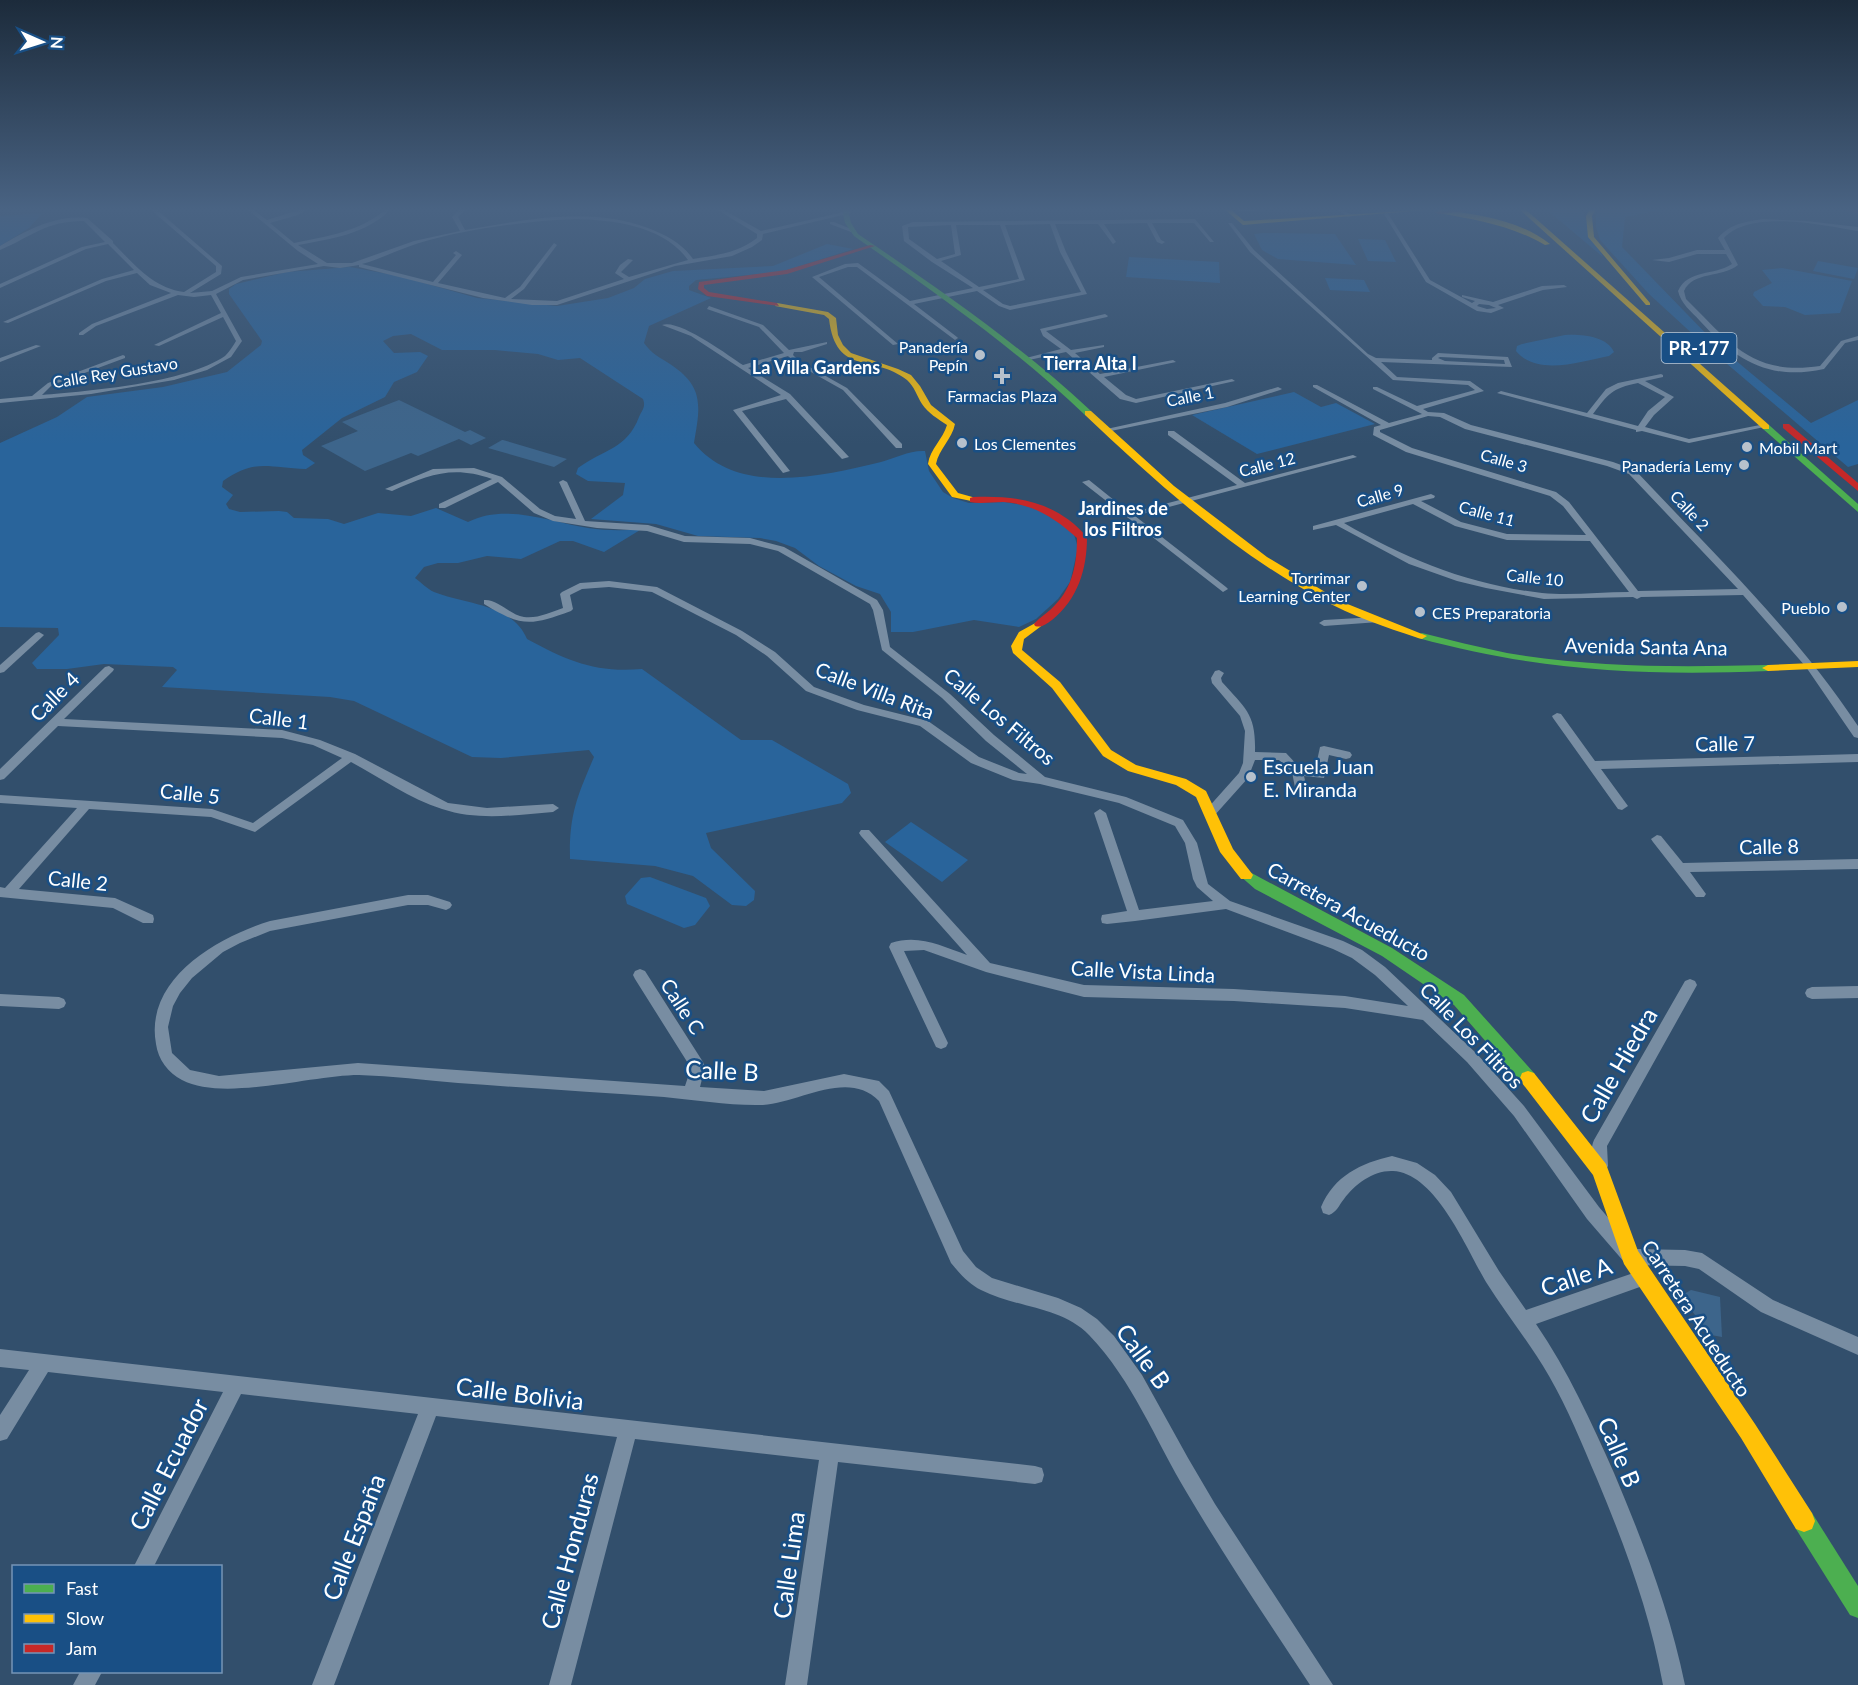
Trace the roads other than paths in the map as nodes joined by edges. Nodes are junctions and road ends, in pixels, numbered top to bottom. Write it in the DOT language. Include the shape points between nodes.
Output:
graph roads {
  1 [pos="86,288"];
  2 [pos="162,288"];
  3 [pos="195,288"];
  4 [pos="224,288"];
  5 [pos="446,288"];
  6 [pos="522,288"];
  7 [pos="605,288"];
  8 [pos="701,288"];
  9 [pos="828,288"];
  10 [pos="888,288"];
  11 [pos="930,288"];
  12 [pos="974,288"];
  13 [pos="988,288"];
  14 [pos="1082,288"];
  15 [pos="1292,288"];
  16 [pos="1440,288"];
  17 [pos="1447,288"];
  18 [pos="1550,288"];
  19 [pos="1606,288"];
  20 [pos="1611,288"];
  21 [pos="1629,288"];
  22 [pos="1634,288"];
  23 [pos="1682,288"];
  24 [pos="978,290"];
  25 [pos="187,292"];
  26 [pos="177,293"];
  27 [pos="213,293"];
  28 [pos="943,297"];
  29 [pos="506,300"];
  30 [pos="1485,302"];
  31 [pos="909,303"];
  32 [pos="1494,304"];
  33 [pos="1648,304"];
  34 [pos="1473,306"];
  35 [pos="1632,306"];
  36 [pos="709,308"];
  37 [pos="223,315"];
  38 [pos="1105,316"];
  39 [pos="6,322"];
  40 [pos="665,325"];
  41 [pos="81,334"];
  42 [pos="955,338"];
  43 [pos="1858,338"];
  44 [pos="830,342"];
  45 [pos="895,344"];
  46 [pos="157,345"];
  47 [pos="38,346"];
  48 [pos="1102,346"];
  49 [pos="1069,351"];
  50 [pos="795,352"];
  51 [pos="123,357"];
  52 [pos="1029,358"];
  53 [pos="0,360"];
  54 [pos="1375,360"];
  55 [pos="1173,362"];
  56 [pos="1444,363"];
  57 [pos="742,367"];
  58 [pos="1099,376"];
  59 [pos="1660,376"];
  60 [pos="1638,380"];
  61 [pos="1232,381"];
  62 [pos="1315,386"];
  63 [pos="1375,388"];
  64 [pos="1278,389"];
  65 [pos="1500,393"];
  66 [pos="787,396"];
  67 [pos="35,397"];
  68 [pos="0,401"];
  69 [pos="1417,408"];
  70 [pos="1428,414"];
  71 [pos="1587,416"];
  72 [pos="1388,426"];
  73 [pos="1765,426"];
  74 [pos="1106,430"];
  75 [pos="1640,430"];
  76 [pos="1171,433"];
  77 [pos="899,446"];
  78 [pos="845,457"];
  79 [pos="1353,457"];
  80 [pos="1342,460"];
  81 [pos="1352,467"];
  82 [pos="786,471"];
  83 [pos="499,479"];
  84 [pos="563,482"];
  85 [pos="1086,482"];
  86 [pos="1243,485"];
  87 [pos="1858,488"];
  88 [pos="389,489"];
  89 [pos="1431,496"];
  90 [pos="1188,499"];
  91 [pos="1414,501"];
  92 [pos="442,506"];
  93 [pos="1858,509"];
  94 [pos="1131,515"];
  95 [pos="581,520"];
  96 [pos="1337,522"];
  97 [pos="1316,528"];
  98 [pos="1592,538"];
  99 [pos="1223,589"];
  100 [pos="1744,592"];
  101 [pos="1637,596"];
  102 [pos="487,602"];
  103 [pos="1376,620"];
  104 [pos="1324,623"];
  105 [pos="39,635"];
  106 [pos="1858,664"];
  107 [pos="1809,665"];
  108 [pos="109,669"];
  109 [pos="0,670"];
  110 [pos="1220,673"];
  111 [pos="1557,716"];
  112 [pos="56,722"];
  113 [pos="1858,734"];
  114 [pos="1346,755"];
  115 [pos="1249,756"];
  116 [pos="351,757"];
  117 [pos="1858,758"];
  118 [pos="1593,765"];
  119 [pos="1297,771"];
  120 [pos="0,776"];
  121 [pos="1041,780"];
  122 [pos="1302,793"];
  123 [pos="0,799"];
  124 [pos="86,805"];
  125 [pos="1622,806"];
  126 [pos="553,808"];
  127 [pos="1100,813"];
  128 [pos="1210,813"];
  129 [pos="865,833"];
  130 [pos="1657,839"];
  131 [pos="1858,864"];
  132 [pos="1680,868"];
  133 [pos="4,892"];
  134 [pos="1700,894"];
  135 [pos="1226,904"];
  136 [pos="446,905"];
  137 [pos="1135,916"];
  138 [pos="148,919"];
  139 [pos="1107,919"];
  140 [pos="986,967"];
  141 [pos="640,975"];
  142 [pos="1690,985"];
  143 [pos="1858,992"];
  144 [pos="1812,993"];
  145 [pos="0,1000"];
  146 [pos="59,1003"];
  147 [pos="1427,1015"];
  148 [pos="941,1043"];
  149 [pos="691,1092"];
  150 [pos="1600,1170"];
  151 [pos="1329,1207"];
  152 [pos="1631,1257"];
  153 [pos="1645,1277"];
  154 [pos="1523,1320"];
  155 [pos="1858,1346"];
  156 [pos="0,1358"];
  157 [pos="44,1364"];
  158 [pos="237,1384"];
  159 [pos="430,1407"];
  160 [pos="628,1430"];
  161 [pos="0,1432"];
  162 [pos="830,1452"];
  163 [pos="1035,1475"];
  164 [pos="145,1565"];
  165 [pos="1858,1607"];
  166 [pos="323,1685"];
  167 [pos="560,1685"];
  168 [pos="796,1685"];
  169 [pos="1322,1685"];
  170 [pos="1674,1685"];
  1 -- 39 [label="street"];
  2 -- 26 [label="street"];
  3 -- 25 [label="street"];
  4 -- 27 [label="street"];
  5 -- 29 [label="street"];
  6 -- 29 [label="street"];
  7 -- 29 [label="street" via="557,303"];
  8 -- 44 [label="main road" via="707,294 826,313 832,318"];
  9 -- 45 [label="street"];
  10 -- 31 [label="street"];
  11 -- 28 [label="main road"];
  12 -- 24 [label="street"];
  13 -- 24 [label="street"];
  14 -- 24 [label="street" via="1085,293 1010,308"];
  15 -- 54 [label="street"];
  16 -- 34 [label="street"];
  17 -- 30 [label="street"];
  18 -- 32 [label="street"];
  19 -- 35 [label="main road"];
  20 -- 35 [label="main road, PR-177"];
  21 -- 33 [label="main road, PR-177"];
  22 -- 33 [label="main road"];
  23 -- 43 [label="street" via="1681,296 1741,355 1770,366 1815,369 1827,364 1843,342"];
  24 -- 28 [label="street"];
  25 -- 26 [label="street"];
  25 -- 27 [label="street"];
  26 -- 41 [label="street" via="94,325"];
  27 -- 37 [label="street, Calle Rey Gustavo"];
  28 -- 31 [label="street"];
  28 -- 52 [label="main road"];
  30 -- 32 [label="street"];
  30 -- 34 [label="street"];
  31 -- 42 [label="street"];
  32 -- 34 [label="street" via="1500,310 1486,311"];
  33 -- 87 [label="main road, PR-177"];
  35 -- 73 [label="main road, PR-177"];
  36 -- 50 [label="street" via="761,326"];
  37 -- 46 [label="street"];
  37 -- 67 [label="street, Calle Rey Gustavo" via="239,341 232,354 214,365 159,382"];
  38 -- 49 [label="street" via="1042,330"];
  40 -- 57 [label="street" via="693,335"];
  44 -- 50 [label="street"];
  44 -- 128 [label="main road, Carretera Acueducto" via="863,363 906,376 927,406 951,424 951,434 932,458 932,464 955,495 968,500 1008,498 1032,502 1078,531 1084,546 1078,578 1055,613 1018,637 1017,651 1056,685 1107,753 1132,768 1191,787 1201,794"];
  47 -- 53 [label="street"];
  48 -- 49 [label="street"];
  49 -- 52 [label="street"];
  49 -- 58 [label="street"];
  50 -- 57 [label="street"];
  50 -- 77 [label="street" via="797,362 845,389"];
  51 -- 67 [label="street" via="50,384"];
  52 -- 74 [label="main road"];
  54 -- 56 [label="street"];
  54 -- 69 [label="street" via="1395,379 1470,383 1480,391"];
  55 -- 58 [label="street"];
  56 -- 56 [label="street" via="1477,364 1510,366 1506,358 1434,358"];
  57 -- 66 [label="street"];
  58 -- 61 [label="street" via="1123,397 1136,401"];
  59 -- 60 [label="street"];
  60 -- 71 [label="street" via="1608,390"];
  60 -- 75 [label="street" via="1670,397 1651,413"];
  62 -- 72 [label="street"];
  63 -- 69 [label="street, Calle 2"];
  64 -- 74 [label="street, Calle 1" via="1227,405"];
  65 -- 71 [label="street"];
  66 -- 78 [label="street"];
  66 -- 82 [label="street" via="737,410"];
  67 -- 68 [label="street, Calle Rey Gustavo"];
  69 -- 70 [label="street, Calle 2"];
  70 -- 72 [label="street"];
  70 -- 100 [label="street, Calle 2" via="1632,472"];
  71 -- 75 [label="street"];
  72 -- 98 [label="street, Calle 3" via="1376,433 1409,450 1553,494 1566,504"];
  73 -- 75 [label="street" via="1689,441"];
  73 -- 93 [label="main road, PR-177"];
  74 -- 90 [label="main road, Avenida Santa Ana"];
  76 -- 86 [label="street"];
  79 -- 80 [label="street, Calle 12"];
  80 -- 81 [label="street"];
  80 -- 86 [label="street, Calle 12"];
  83 -- 88 [label="street" via="474,470 442,469"];
  83 -- 92 [label="street"];
  83 -- 95 [label="street, Calle Los Filtros" via="537,511 568,521"];
  84 -- 95 [label="street"];
  85 -- 94 [label="street"];
  86 -- 90 [label="street, Calle 12"];
  89 -- 91 [label="street, Calle 9"];
  90 -- 94 [label="street, Calle 12"];
  90 -- 103 [label="main road, Avenida Santa Ana" via="1283,572"];
  91 -- 96 [label="street, Calle 9"];
  91 -- 98 [label="street, Calle 11" via="1458,524 1507,537"];
  94 -- 99 [label="street"];
  95 -- 121 [label="street, Calle Los Filtros" via="597,525 648,528 684,539 750,541 781,549 874,602 885,648"];
  96 -- 97 [label="street, Calle 9"];
  96 -- 101 [label="street, Calle 10" via="1405,561 1488,587 1544,596"];
  98 -- 101 [label="street, Calle 3"];
  100 -- 101 [label="street, Calle 10"];
  100 -- 107 [label="street, Calle 2"];
  102 -- 121 [label="street, Calle Villa Rita" via="517,620 533,622 568,609 565,594 580,586 609,584 654,589 739,633 771,654 810,689 861,708 924,723 975,760 1017,777"];
  103 -- 104 [label="street"];
  103 -- 107 [label="main road, Avenida Santa Ana" via="1473,651 1596,669"];
  105 -- 109 [label="street"];
  106 -- 107 [label="main road, Avenida Santa Ana"];
  107 -- 113 [label="street, Calle 2"];
  108 -- 112 [label="street, Calle 4"];
  110 -- 115 [label="street" via="1217,683 1245,715 1250,731"];
  111 -- 118 [label="street"];
  112 -- 116 [label="street, Calle 1" via="282,734 308,738"];
  112 -- 120 [label="street, Calle 4"];
  114 -- 119 [label="street" via="1324,750 1320,775"];
  115 -- 119 [label="street" via="1282,756"];
  115 -- 128 [label="street" via="1244,776"];
  116 -- 124 [label="street, Calle 5" via="255,828 212,813"];
  116 -- 126 [label="street, Calle 1" via="446,807 495,813"];
  117 -- 118 [label="street, Calle 7"];
  118 -- 125 [label="street"];
  119 -- 122 [label="street"];
  121 -- 135 [label="street, Calle Los Filtros" via="1122,800 1179,824 1191,843 1203,887"];
  123 -- 124 [label="street, Calle 5"];
  124 -- 133 [label="street"];
  127 -- 137 [label="street"];
  128 -- 150 [label="main road, Carretera Acueducto" via="1227,852 1241,871 1260,885 1387,952 1459,1000 1552,1107"];
  129 -- 140 [label="street"];
  130 -- 132 [label="street"];
  131 -- 132 [label="street, Calle 8"];
  132 -- 134 [label="street"];
  133 -- 138 [label="street, Calle 2" via="115,903"];
  135 -- 137 [label="street"];
  135 -- 147 [label="street, Calle Los Filtros" via="1357,954"];
  136 -- 149 [label="street, Calle B" via="408,900 270,926 232,940 195,968 168,1004 161,1023 165,1056 186,1075 219,1083 357,1069"];
  137 -- 139 [label="street"];
  140 -- 147 [label="street, Calle Vista Linda" via="1084,991 1346,1002"];
  140 -- 148 [label="street, Calle Vista Linda" via="924,945 896,947"];
  141 -- 149 [label="street, Calle C" via="698,1067"];
  142 -- 150 [label="street, Calle Hiedra" via="1599,1145"];
  143 -- 144 [label="street"];
  145 -- 146 [label="street"];
  147 -- 152 [label="street, Calle Los Filtros" via="1519,1111 1593,1213"];
  149 -- 169 [label="street, Calle B" via="764,1098 844,1080 879,1091 967,1273 988,1287 1074,1312 1115,1352 1137,1380 1191,1484"];
  150 -- 152 [label="main road, Carretera Acueducto"];
  151 -- 154 [label="street, Calle B" via="1352,1177 1373,1167 1387,1162 1416,1170 1444,1196"];
  152 -- 153 [label="main road, Carretera Acueducto"];
  152 -- 155 [label="street" via="1702,1261 1767,1306"];
  153 -- 154 [label="street, Calle A"];
  153 -- 165 [label="main road, Carretera Acueducto" via="1748,1431"];
  154 -- 170 [label="street, Calle B" via="1567,1392 1614,1497 1663,1634"];
  156 -- 157 [label="street, Calle Bolivia"];
  157 -- 158 [label="street, Calle Bolivia"];
  157 -- 161 [label="street"];
  158 -- 159 [label="street, Calle Bolivia"];
  158 -- 164 [label="street, Calle Ecuador"];
  159 -- 160 [label="street, Calle Bolivia"];
  159 -- 166 [label="street, Calle España"];
  160 -- 162 [label="street, Calle Bolivia"];
  160 -- 167 [label="street, Calle Honduras"];
  162 -- 163 [label="street, Calle Bolivia"];
  162 -- 168 [label="street, Calle Lima"];
}
